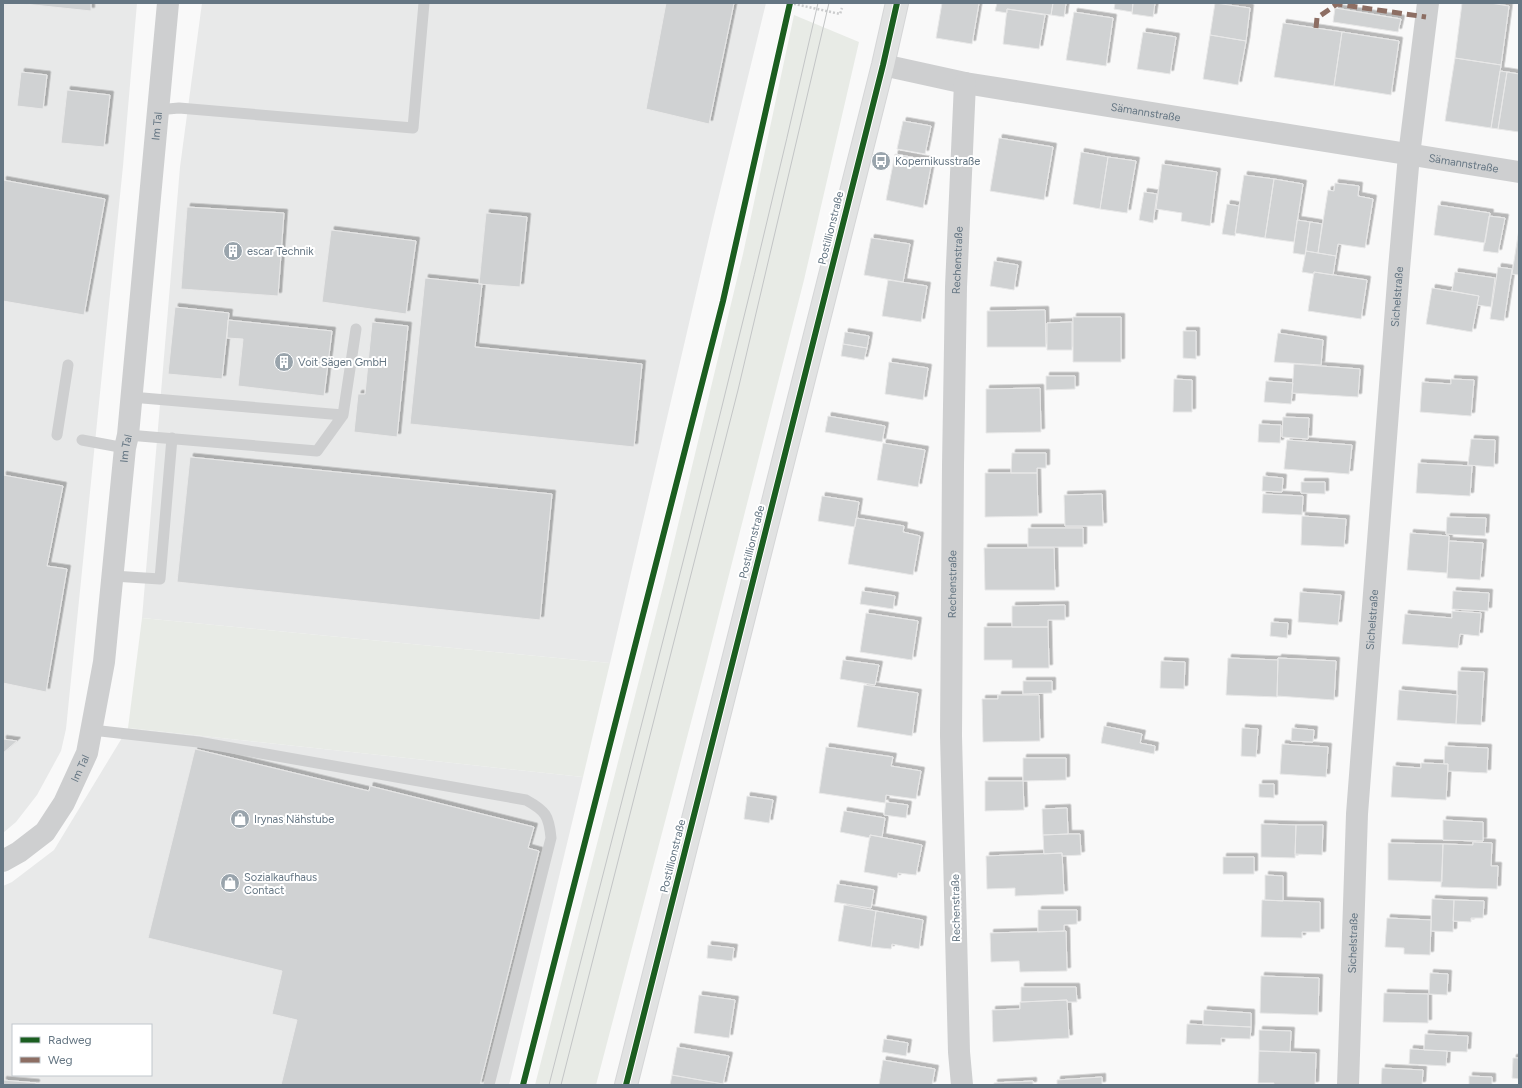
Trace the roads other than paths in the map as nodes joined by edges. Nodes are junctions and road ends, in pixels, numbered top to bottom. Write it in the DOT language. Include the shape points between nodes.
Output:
graph roads {
  1 [pos="168,3"];
  2 [pos="424,3"];
  3 [pos="897,3"];
  4 [pos="1428,3"];
  5 [pos="883,65"];
  6 [pos="965,83"];
  7 [pos="158,107"];
  8 [pos="1409,155"];
  9 [pos="1519,172"];
  10 [pos="356,329"];
  11 [pos="68,365"];
  12 [pos="131,397"];
  13 [pos="343,415"];
  14 [pos="57,435"];
  15 [pos="172,438"];
  16 [pos="82,440"];
  17 [pos="127,441"];
  18 [pos="113,576"];
  19 [pos="92,730"];
  20 [pos="3,861"];
  21 [pos="488,1085"];
  22 [pos="626,1085"];
  23 [pos="962,1085"];
  24 [pos="1348,1085"];
  1 -- 7 [label="street, Im Tal"];
  2 -- 7 [label="lane" via="413,128"];
  3 -- 5 [label="street, Postillionstraße"];
  4 -- 8 [label="street"];
  5 -- 6 [label="street, Sämannstraße"];
  5 -- 22 [label="street, Postillionstraße"];
  6 -- 8 [label="street, Sämannstraße"];
  6 -- 23 [label="street, Rechenstraße" via="956,287 951,728"];
  7 -- 12 [label="street, Im Tal"];
  8 -- 9 [label="street, Sämannstraße"];
  8 -- 24 [label="street, Sichelstraße" via="1356,814"];
  10 -- 13 [label="lane"];
  11 -- 14 [label="lane"];
  12 -- 13 [label="lane"];
  12 -- 17 [label="street, Im Tal"];
  13 -- 15 [label="lane" via="317,451"];
  15 -- 17 [label="lane"];
  15 -- 18 [label="lane" via="160,579"];
  16 -- 17 [label="lane"];
  17 -- 18 [label="street, Im Tal"];
  18 -- 19 [label="street, Im Tal" via="104,662"];
  19 -- 20 [label="street, Im Tal" via="87,753 64,803 45,832"];
  19 -- 21 [label="lane" via="198,742 526,800 540,808 549,820 551,838"];
}
